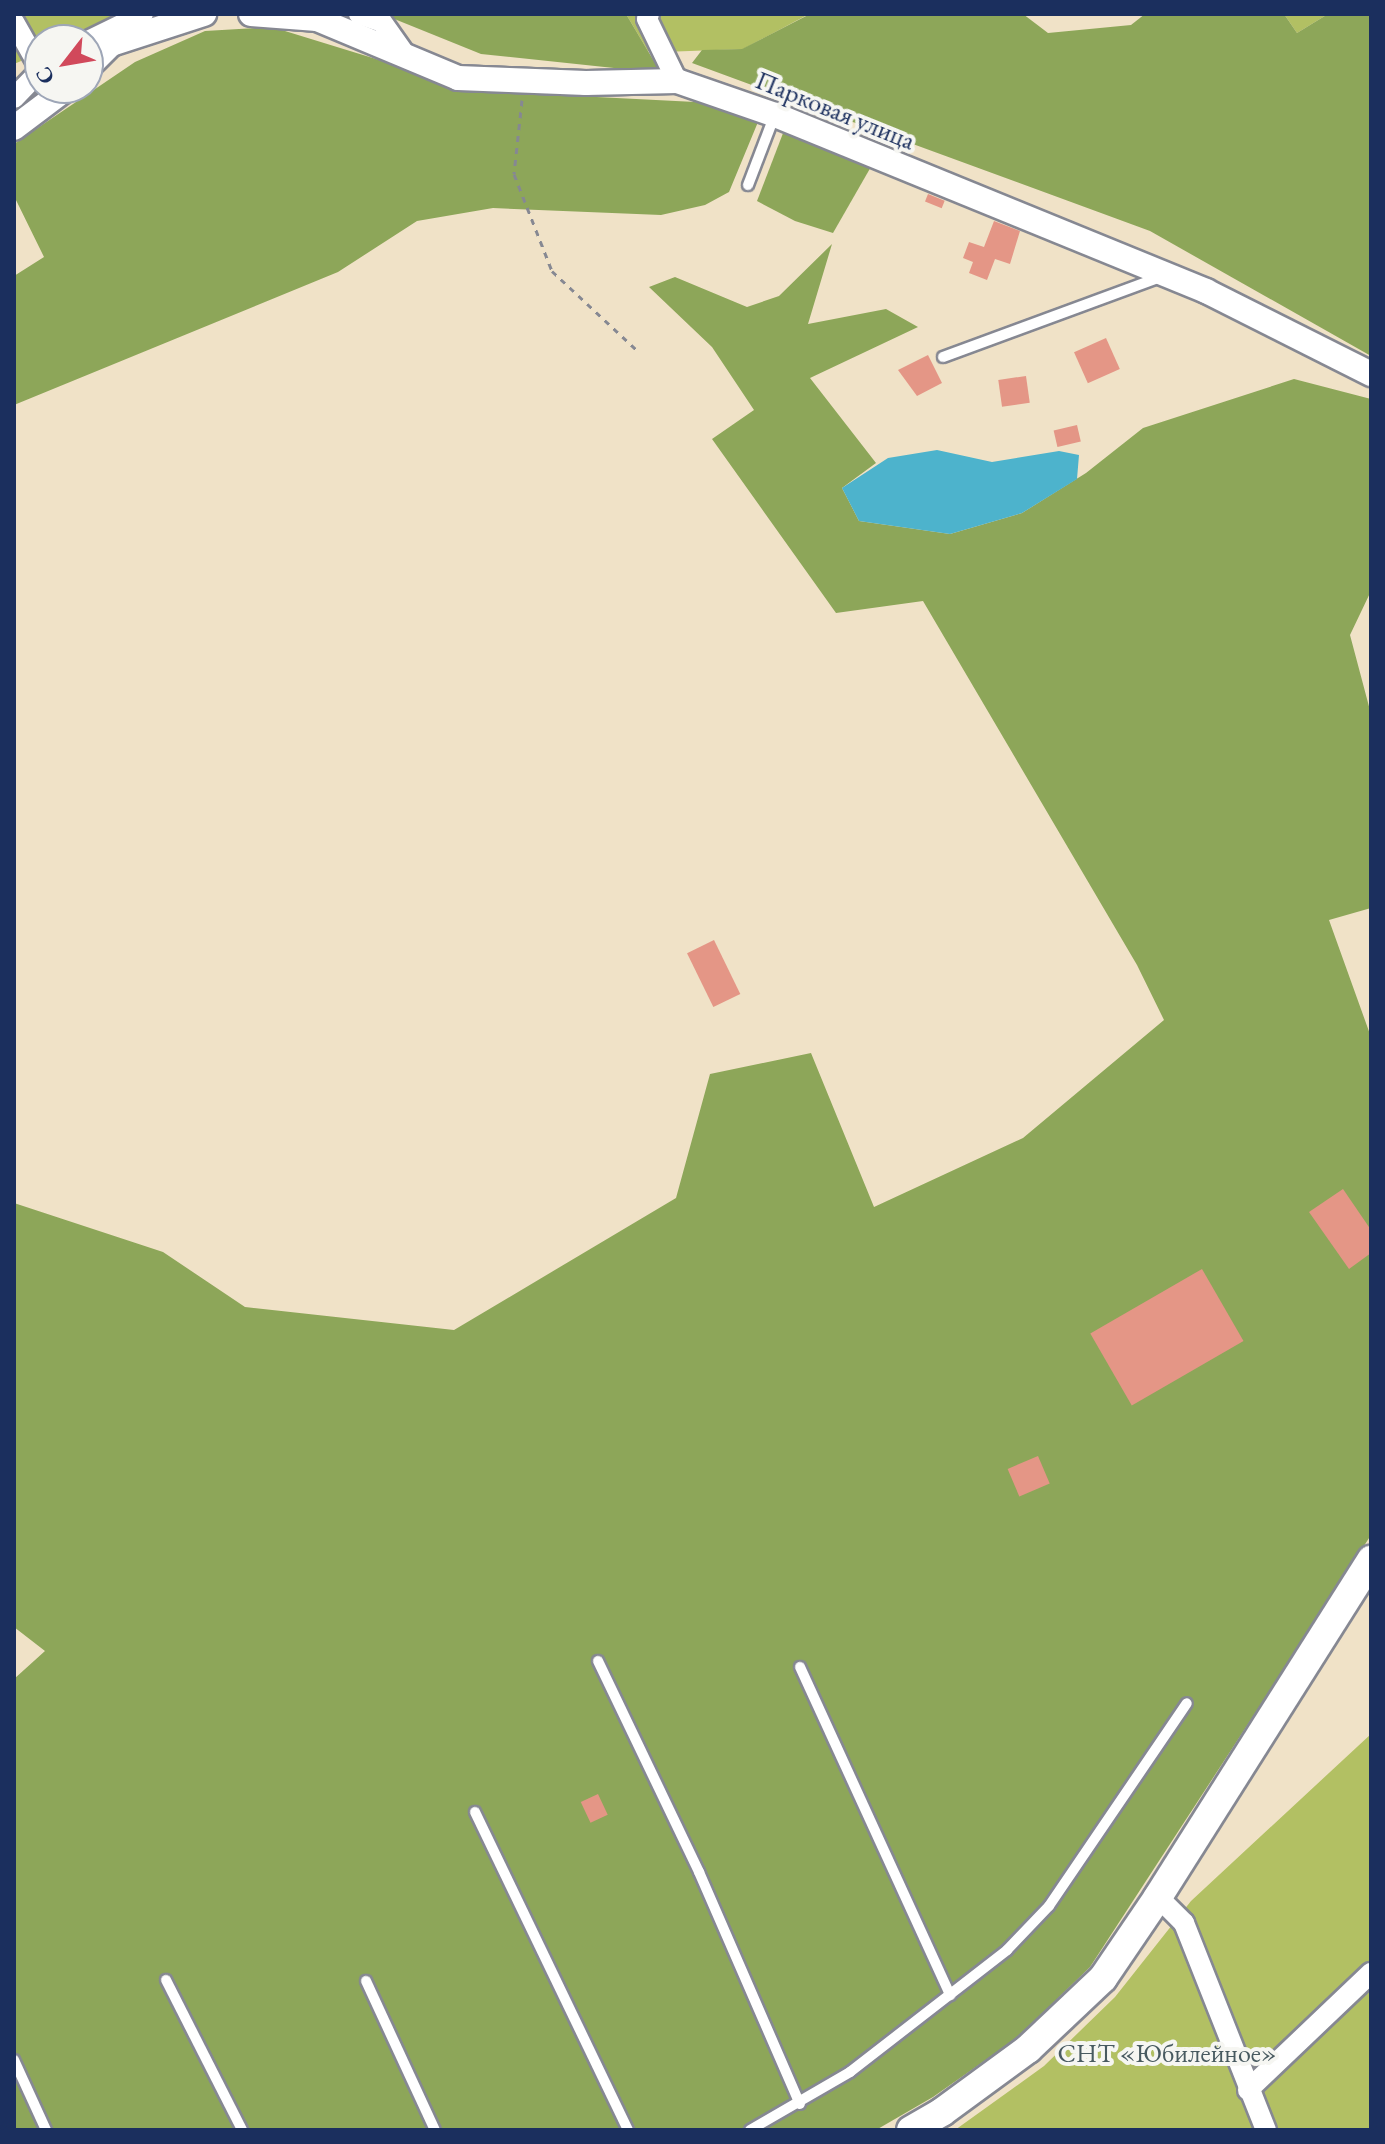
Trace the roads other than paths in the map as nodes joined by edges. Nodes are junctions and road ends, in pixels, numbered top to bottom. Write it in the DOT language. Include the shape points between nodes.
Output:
graph roads {
  1 [pos="143,14"];
  2 [pos="204,14"];
  3 [pos="251,14"];
  4 [pos="359,14"];
  5 [pos="649,14"];
  6 [pos="14,22"];
  7 [pos="104,33"];
  8 [pos="24,40"];
  9 [pos="104,51"];
  10 [pos="406,56"];
  11 [pos="677,81"];
  12 [pos="46,104"];
  13 [pos="775,115"];
  14 [pos="14,128"];
  15 [pos="748,185"];
  16 [pos="1166,275"];
  17 [pos="943,357"];
  18 [pos="1371,374"];
  19 [pos="1371,1560"];
  20 [pos="598,1661"];
  21 [pos="800,1667"];
  22 [pos="1187,1703"];
  23 [pos="475,1812"];
  24 [pos="1158,1897"];
  25 [pos="1371,1973"];
  26 [pos="166,1980"];
  27 [pos="366,1981"];
  28 [pos="950,1995"];
  29 [pos="14,2060"];
  30 [pos="1248,2090"];
  31 [pos="800,2104"];
  32 [pos="46,2130"];
  33 [pos="242,2130"];
  34 [pos="435,2130"];
  35 [pos="628,2130"];
  36 [pos="750,2130"];
  37 [pos="911,2130"];
  38 [pos="1266,2130"];
  1 -- 7 [label="street"];
  2 -- 9 [label="street" via="111,44"];
  3 -- 10 [label="street, Парковая улица" via="317,19"];
  4 -- 10 [label="street" via="382,22"];
  5 -- 11 [label="street"];
  6 -- 8 [label="street"];
  10 -- 11 [label="street, Парковая улица" via="458,78"];
  11 -- 13 [label="street, Парковая улица"];
  12 -- 14 [label="street"];
  13 -- 15 [label="lane"];
  13 -- 16 [label="street, Парковая улица"];
  16 -- 17 [label="lane"];
  16 -- 18 [label="street, Парковая улица"];
  19 -- 24 [label="main road"];
  20 -- 31 [label="lane" via="699,1872"];
  21 -- 28 [label="lane"];
  22 -- 28 [label="lane" via="1049,1906 1007,1950"];
  23 -- 35 [label="lane"];
  24 -- 30 [label="street" via="1184,1923"];
  24 -- 37 [label="main road" via="1103,1978 1028,2049"];
  25 -- 30 [label="street"];
  26 -- 33 [label="lane"];
  27 -- 34 [label="lane"];
  28 -- 31 [label="lane"];
  29 -- 32 [label="lane"];
  30 -- 38 [label="street"];
  31 -- 36 [label="lane"];
}
